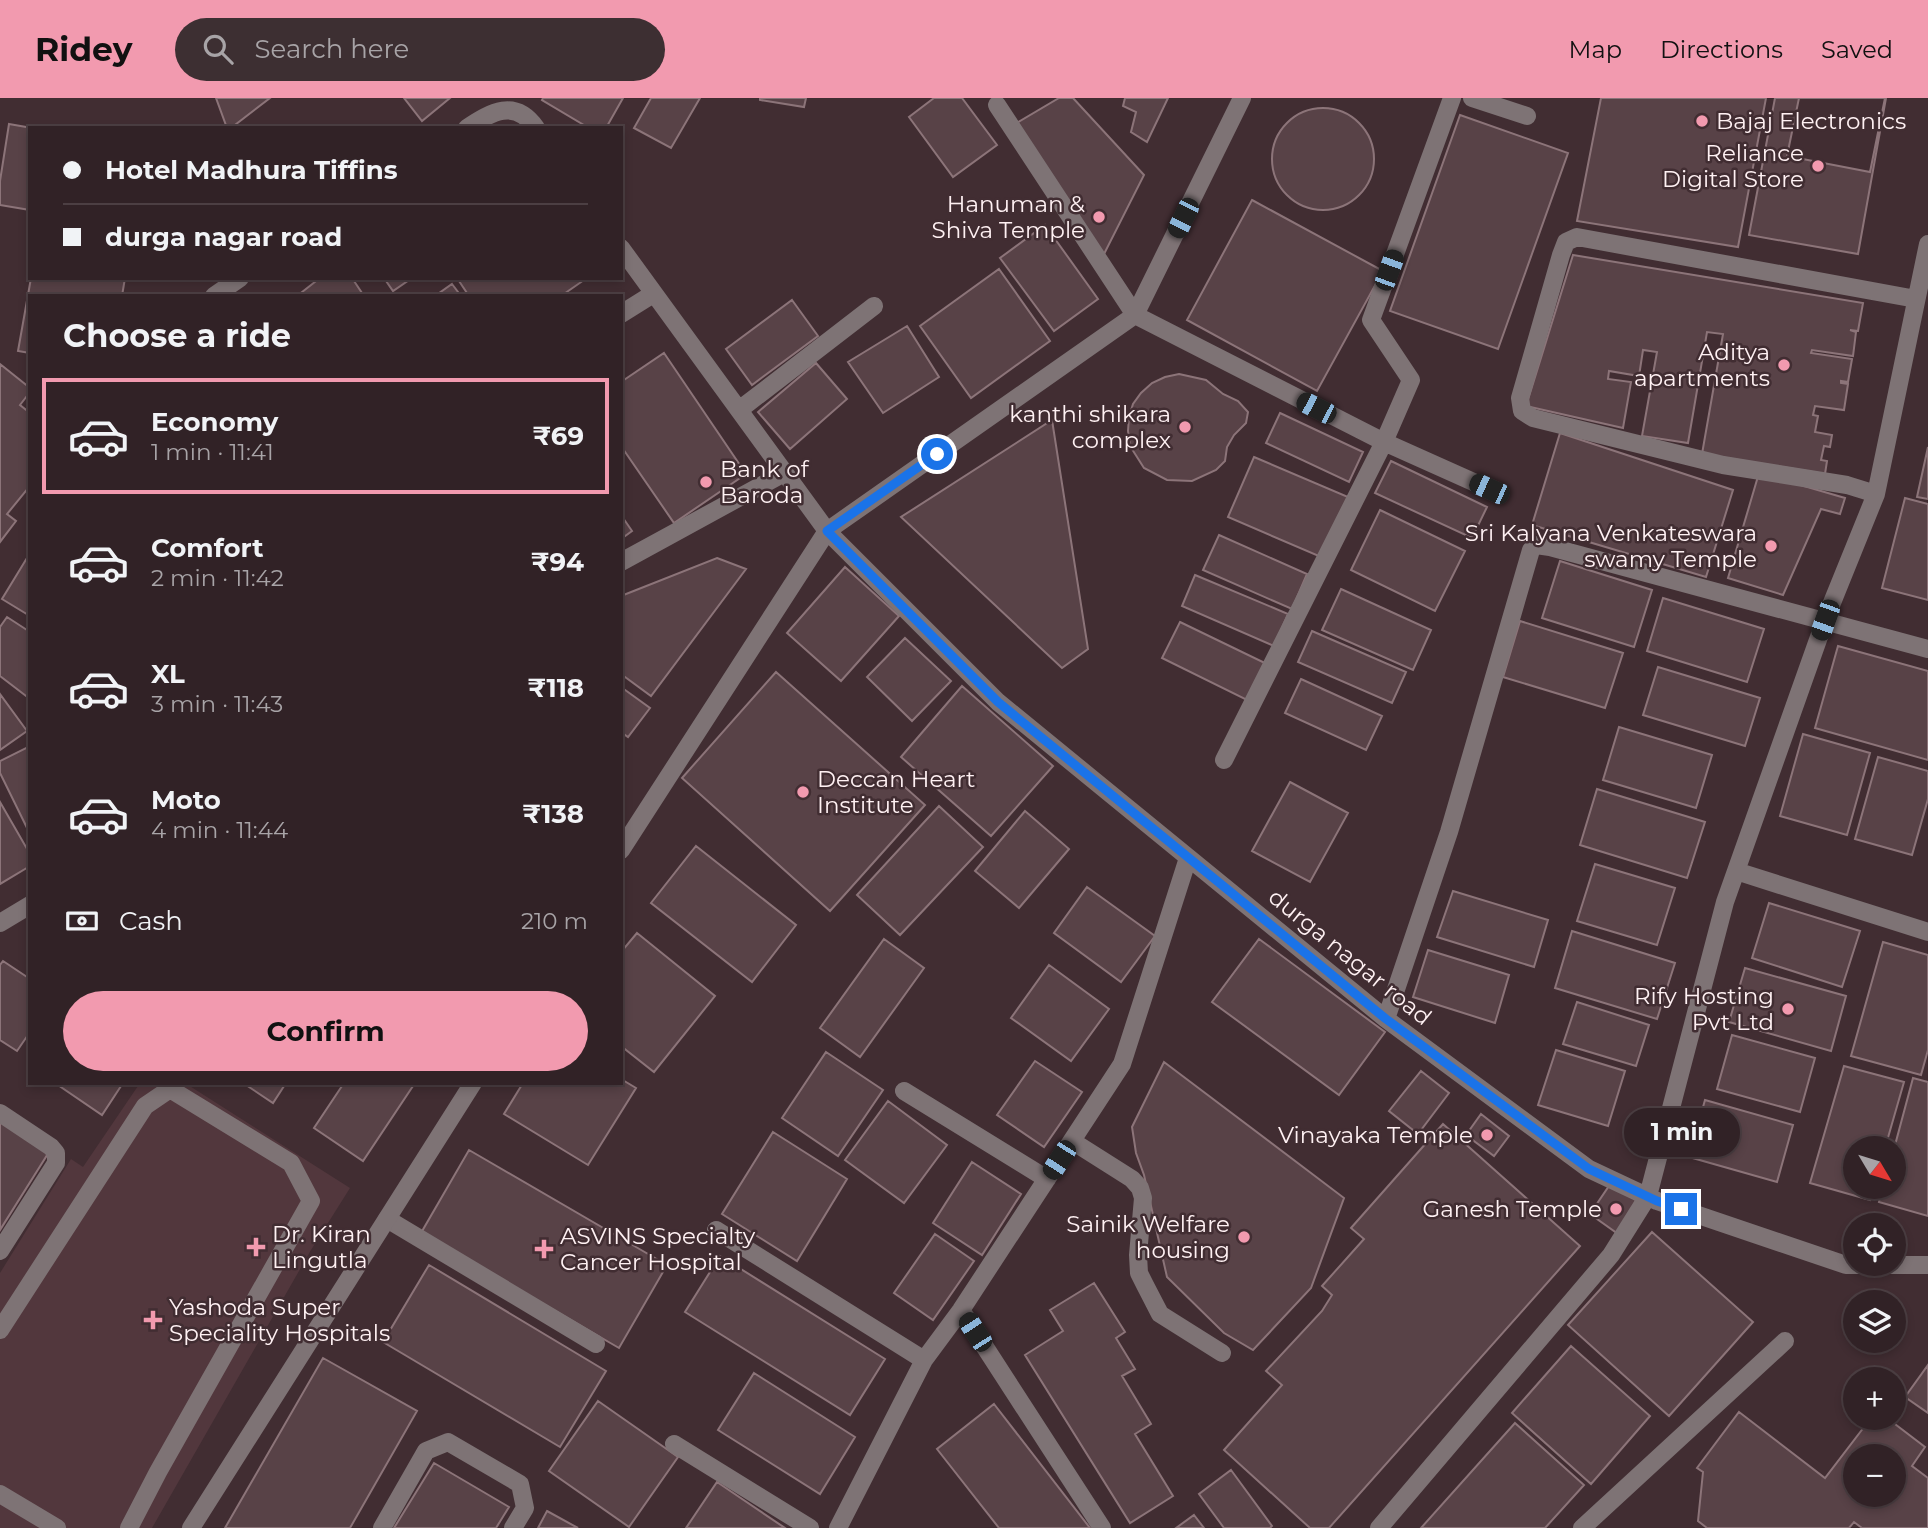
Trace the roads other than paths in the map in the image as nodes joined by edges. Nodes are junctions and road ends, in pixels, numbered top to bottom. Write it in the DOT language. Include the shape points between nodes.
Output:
graph roads {
  1 [pos="1242,98"];
  2 [pos="1452,98"];
  3 [pos="1472,98"];
  4 [pos="997,104"];
  5 [pos="1527,116"];
  6 [pos="470,126"];
  7 [pos="535,126"];
  8 [pos="1928,244"];
  9 [pos="623,251"];
  10 [pos="237,280"];
  11 [pos="653,293"];
  12 [pos="217,294"];
  13 [pos="1916,299"];
  14 [pos="874,306"];
  15 [pos="623,313"];
  16 [pos="1135,314"];
  17 [pos="739,411"];
  18 [pos="1384,442"];
  19 [pos="784,473"];
  20 [pos="1489,489"];
  21 [pos="1876,494"];
  22 [pos="827,531"];
  23 [pos="623,561"];
  24 [pos="1825,620"];
  25 [pos="1928,649"];
  26 [pos="1224,760"];
  27 [pos="623,847"];
  28 [pos="1188,858"];
  29 [pos="1736,871"];
  30 [pos="28,906"];
  31 [pos="0,923"];
  32 [pos="1928,932"];
  33 [pos="1386,1019"];
  34 [pos="472,1085"];
  35 [pos="904,1091"];
  36 [pos="0,1114"];
  37 [pos="1072,1141"];
  38 [pos="1047,1179"];
  39 [pos="1648,1196"];
  40 [pos="387,1219"];
  41 [pos="716,1230"];
  42 [pos="0,1251"];
  43 [pos="1928,1265"];
  44 [pos="961,1310"];
  45 [pos="0,1330"];
  46 [pos="1785,1341"];
  47 [pos="596,1345"];
  48 [pos="1222,1353"];
  49 [pos="925,1360"];
  50 [pos="674,1444"];
  51 [pos="0,1494"];
  52 [pos="57,1528"];
  53 [pos="129,1528"];
  54 [pos="191,1528"];
  55 [pos="382,1528"];
  56 [pos="513,1528"];
  57 [pos="810,1528"];
  58 [pos="838,1528"];
  59 [pos="1102,1528"];
  60 [pos="1379,1528"];
  61 [pos="1582,1528"];
  1 -- 16 [label="street"];
  2 -- 18 [label="street" via="1371,320 1411,380"];
  3 -- 5 [label="street"];
  4 -- 16 [label="street"];
  6 -- 7 [label="street" via="489,113 511,110"];
  8 -- 13 [label="street"];
  9 -- 11 [label="street, durga nagar road"];
  10 -- 12 [label="street"];
  11 -- 15 [label="street"];
  11 -- 17 [label="street, durga nagar road"];
  13 -- 21 [label="street"];
  13 -- 21 [label="street" via="1577,237 1566,242 1561,256 1520,398 1522,411 1533,418 1723,465"];
  14 -- 17 [label="street"];
  16 -- 18 [label="street"];
  16 -- 22 [label="street"];
  17 -- 19 [label="street, durga nagar road"];
  18 -- 20 [label="street"];
  18 -- 26 [label="street"];
  19 -- 22 [label="street, durga nagar road"];
  19 -- 23 [label="street"];
  21 -- 24 [label="street"];
  22 -- 27 [label="street"];
  22 -- 28 [label="street, durga nagar road" via="998,702"];
  24 -- 25 [label="street"];
  24 -- 29 [label="street"];
  24 -- 33 [label="street" via="1536,545 1449,832"];
  28 -- 33 [label="street, durga nagar road"];
  28 -- 37 [label="street" via="1122,1065"];
  29 -- 32 [label="street"];
  29 -- 39 [label="street"];
  30 -- 31 [label="street"];
  33 -- 39 [label="street, durga nagar road" via="1589,1169"];
  34 -- 40 [label="street"];
  35 -- 38 [label="street"];
  36 -- 42 [label="street" via="57,1153 56,1163"];
  37 -- 38 [label="street"];
  37 -- 48 [label="street" via="1140,1188 1139,1273 1160,1314"];
  38 -- 44 [label="street"];
  39 -- 43 [label="street, durga nagar road" via="1846,1265"];
  39 -- 60 [label="street" via="1611,1255"];
  40 -- 47 [label="street"];
  40 -- 54 [label="street"];
  41 -- 49 [label="street"];
  44 -- 49 [label="street"];
  44 -- 59 [label="street"];
  45 -- 53 [label="street" via="145,1106 170,1089 291,1163 311,1201"];
  46 -- 61 [label="street"];
  49 -- 58 [label="street"];
  50 -- 57 [label="street"];
  51 -- 52 [label="street"];
  55 -- 56 [label="street" via="425,1451 448,1442 520,1484 525,1508"];
}
